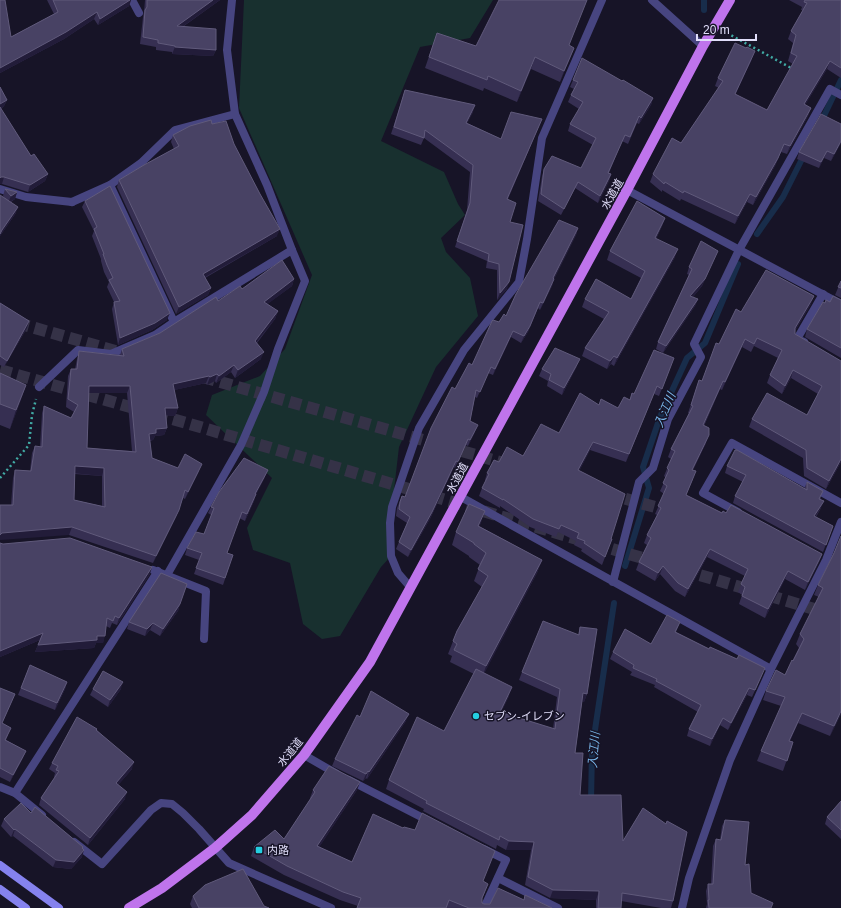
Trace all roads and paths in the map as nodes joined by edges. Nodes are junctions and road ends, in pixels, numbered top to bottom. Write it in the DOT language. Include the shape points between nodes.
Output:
graph roads {
  1 [pos="132,0"];
  2 [pos="232,0"];
  3 [pos="602,0"];
  4 [pos="652,0"];
  5 [pos="730,0"];
  6 [pos="139,13"];
  7 [pos="716,26"];
  8 [pos="703,46"];
  9 [pos="796,71"];
  10 [pos="841,95"];
  11 [pos="235,114"];
  12 [pos="110,185"];
  13 [pos="0,189"];
  14 [pos="627,190"];
  15 [pos="292,250"];
  16 [pos="739,250"];
  17 [pos="823,294"];
  18 [pos="841,304"];
  19 [pos="174,322"];
  20 [pos="809,346"];
  21 [pos="39,387"];
  22 [pos="0,478"];
  23 [pos="461,497"];
  24 [pos="841,503"];
  25 [pos="744,516"];
  26 [pos="841,525"];
  27 [pos="143,566"];
  28 [pos="158,571"];
  29 [pos="167,575"];
  30 [pos="613,582"];
  31 [pos="411,588"];
  32 [pos="204,639"];
  33 [pos="772,668"];
  34 [pos="304,755"];
  35 [pos="0,787"];
  36 [pos="15,793"];
  37 [pos="49,822"];
  38 [pos="437,825"];
  39 [pos="67,836"];
  40 [pos="478,846"];
  41 [pos="215,848"];
  42 [pos="0,865"];
  43 [pos="498,878"];
  44 [pos="0,889"];
  45 [pos="26,908"];
  46 [pos="59,908"];
  47 [pos="130,908"];
  48 [pos="331,908"];
  49 [pos="484,908"];
  50 [pos="558,908"];
  51 [pos="682,908"];
  1 -- 6 [label="street"];
  2 -- 11 [label="street" via="227,50"];
  3 -- 31 [label="street" via="542,138 519,282 464,350 419,428 392,507 391,556 398,573"];
  4 -- 8 [label="street"];
  5 -- 7 [label="main road, 水道道"];
  7 -- 8 [label="main road, 水道道"];
  7 -- 9 [label="path"];
  8 -- 14 [label="main road, 水道道"];
  10 -- 16 [label="street" via="830,89"];
  11 -- 12 [label="street" via="176,130 141,163"];
  11 -- 15 [label="street" via="267,185"];
  12 -- 13 [label="street" via="72,202 26,197"];
  12 -- 19 [label="street"];
  14 -- 16 [label="street"];
  14 -- 23 [label="main road, 水道道"];
  15 -- 19 [label="street"];
  15 -- 29 [label="street" via="305,281 264,392 240,445"];
  16 -- 17 [label="street"];
  16 -- 30 [label="street" via="694,344 700,357 668,419 653,468 639,482"];
  17 -- 18 [label="street"];
  17 -- 20 [label="street" via="797,339"];
  19 -- 21 [label="street" via="154,335 111,354 78,350"];
  21 -- 22 [label="path" via="32,415 29,445"];
  23 -- 30 [label="street"];
  23 -- 31 [label="main road, 水道道"];
  24 -- 25 [label="street" via="732,444 702,493"];
  26 -- 33 [label="street"];
  27 -- 28 [label="street"];
  28 -- 29 [label="street"];
  28 -- 36 [label="street"];
  29 -- 32 [label="street" via="206,591"];
  30 -- 33 [label="street"];
  31 -- 34 [label="main road, 水道道" via="370,662"];
  33 -- 51 [label="street" via="730,760 689,878"];
  34 -- 38 [label="street"];
  34 -- 41 [label="main road, 水道道" via="252,815"];
  35 -- 36 [label="street"];
  36 -- 37 [label="street"];
  39 -- 41 [label="street" via="102,864 151,810 161,803 172,804 189,818"];
  40 -- 43 [label="street" via="506,860"];
  41 -- 47 [label="main road, 水道道" via="162,888"];
  41 -- 48 [label="street" via="230,863"];
  42 -- 46 [label="main road"];
  43 -- 49 [label="street"];
  43 -- 50 [label="street"];
  44 -- 45 [label="main road"];
}
